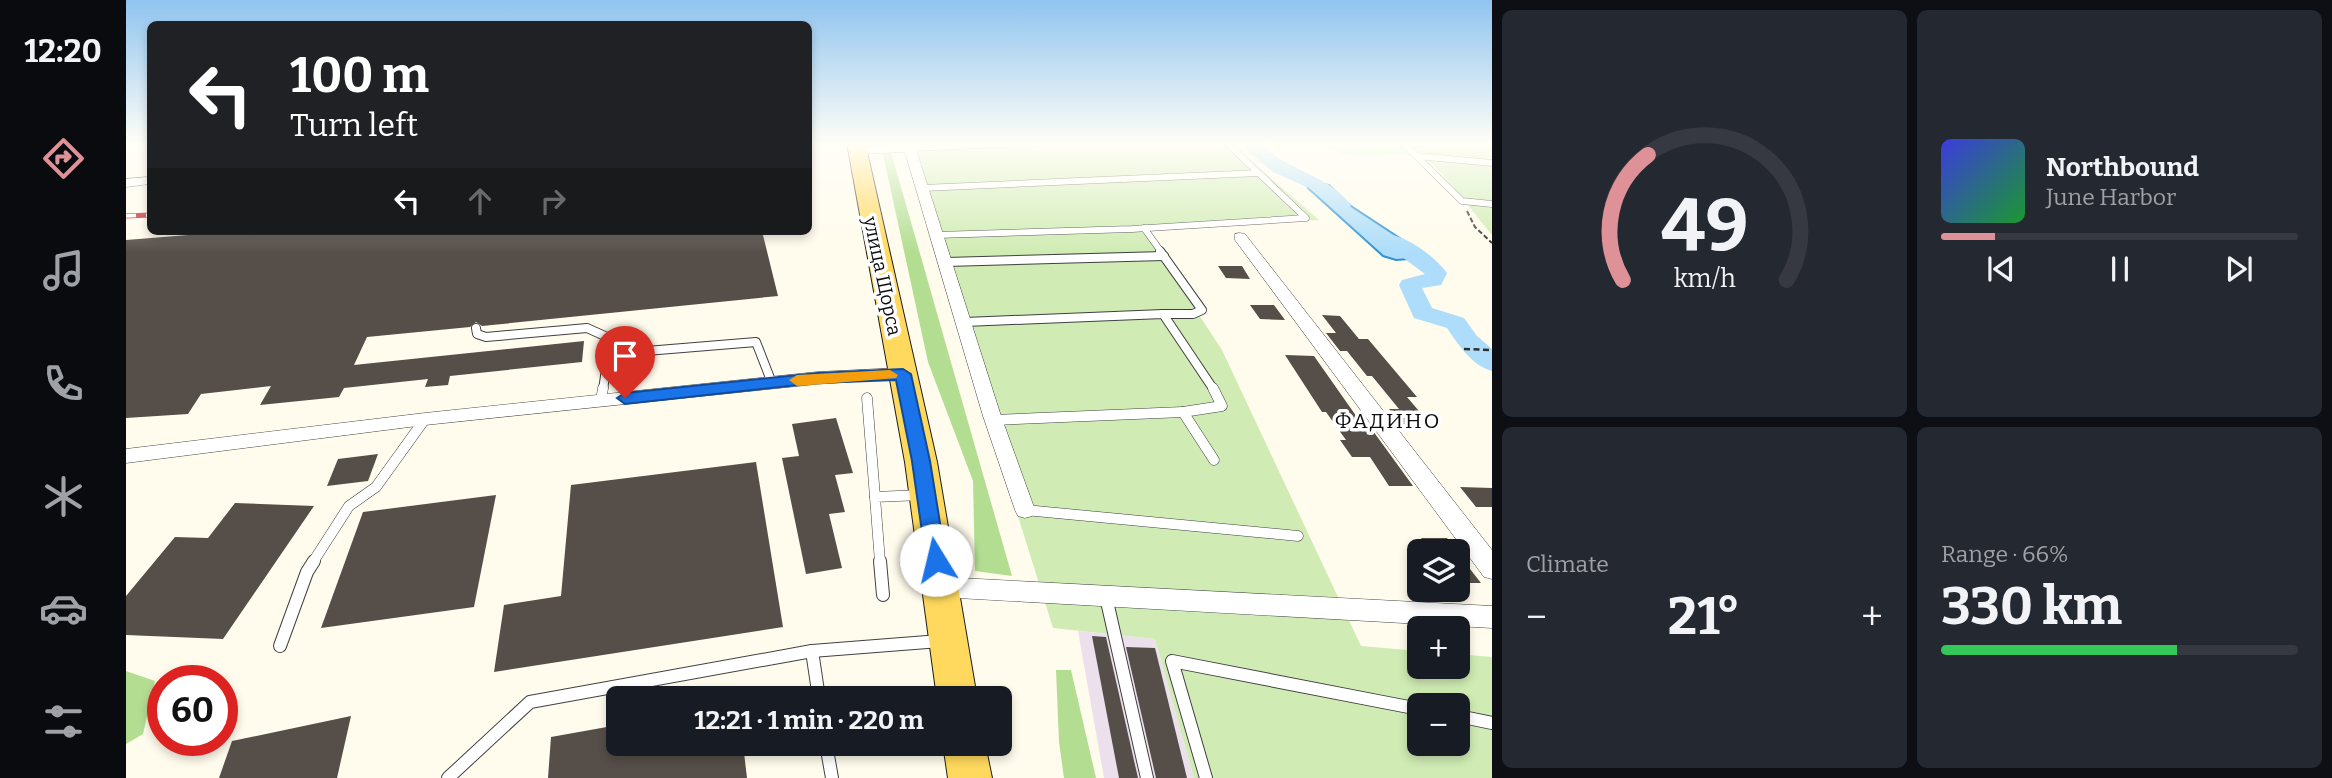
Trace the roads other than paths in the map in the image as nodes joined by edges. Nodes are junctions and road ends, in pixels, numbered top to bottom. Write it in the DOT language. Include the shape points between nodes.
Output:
graph roads {
  1 [pos="864,179"];
  2 [pos="920,179"];
  3 [pos="1118,179"];
  4 [pos="1266,179"];
  5 [pos="1440,179"];
  6 [pos="147,181"];
  7 [pos="126,183"];
  8 [pos="923,188"];
  9 [pos="1492,204"];
  10 [pos="1144,228"];
  11 [pos="937,235"];
  12 [pos="1240,237"];
  13 [pos="1164,256"];
  14 [pos="946,262"];
  15 [pos="1163,314"];
  16 [pos="965,322"];
  17 [pos="476,328"];
  18 [pos="622,353"];
  19 [pos="903,374"];
  20 [pos="772,383"];
  21 [pos="867,398"];
  22 [pos="601,401"];
  23 [pos="1183,412"];
  24 [pos="425,419"];
  25 [pos="994,420"];
  26 [pos="126,456"];
  27 [pos="1214,460"];
  28 [pos="926,495"];
  29 [pos="875,497"];
  30 [pos="1025,510"];
  31 [pos="1298,536"];
  32 [pos="1492,570"];
  33 [pos="940,587"];
  34 [pos="883,595"];
  35 [pos="1106,595"];
  36 [pos="1492,617"];
  37 [pos="948,640"];
  38 [pos="279,646"];
  39 [pos="812,651"];
  40 [pos="817,686"];
  41 [pos="955,686"];
  42 [pos="1407,707"];
  43 [pos="1470,718"];
  44 [pos="1492,723"];
  45 [pos="829,756"];
  46 [pos="966,756"];
  47 [pos="449,778"];
  48 [pos="832,778"];
  49 [pos="970,778"];
  50 [pos="1147,778"];
  51 [pos="1206,778"];
  1 -- 19 [label="main road, улица Щорса"];
  2 -- 8 [label="street"];
  3 -- 8 [label="lane"];
  4 -- 10 [label="lane" via="1306,218"];
  5 -- 9 [label="lane" via="1462,201"];
  6 -- 7 [label="street"];
  8 -- 11 [label="street"];
  10 -- 11 [label="lane"];
  10 -- 13 [label="lane"];
  11 -- 14 [label="street"];
  12 -- 32 [label="street"];
  13 -- 14 [label="lane"];
  13 -- 15 [label="lane" via="1202,310"];
  14 -- 16 [label="street"];
  15 -- 16 [label="lane"];
  15 -- 23 [label="lane" via="1222,406"];
  16 -- 25 [label="street"];
  17 -- 18 [label="lane" via="477,334 486,337 587,328 616,341"];
  18 -- 20 [label="lane" via="756,342"];
  18 -- 22 [label="lane" via="606,369"];
  19 -- 20 [label="street"];
  19 -- 28 [label="main road, улица Щорса"];
  20 -- 22 [label="street"];
  21 -- 29 [label="lane"];
  22 -- 24 [label="street"];
  23 -- 25 [label="lane"];
  23 -- 27 [label="lane"];
  24 -- 26 [label="street"];
  24 -- 38 [label="lane" via="376,487 349,506 307,572"];
  25 -- 30 [label="street"];
  28 -- 29 [label="lane"];
  28 -- 33 [label="main road, улица Щорса"];
  29 -- 34 [label="lane"];
  30 -- 31 [label="lane"];
  33 -- 35 [label="street"];
  33 -- 37 [label="main road, улица Щорса"];
  35 -- 36 [label="street"];
  35 -- 50 [label="lane"];
  37 -- 39 [label="lane"];
  37 -- 41 [label="main road, улица Щорса"];
  39 -- 40 [label="lane"];
  39 -- 47 [label="lane" via="530,702"];
  42 -- 51 [label="lane" via="1172,661"];
  43 -- 44 [label="lane"];
  45 -- 48 [label="lane"];
  46 -- 49 [label="main road"];
}
